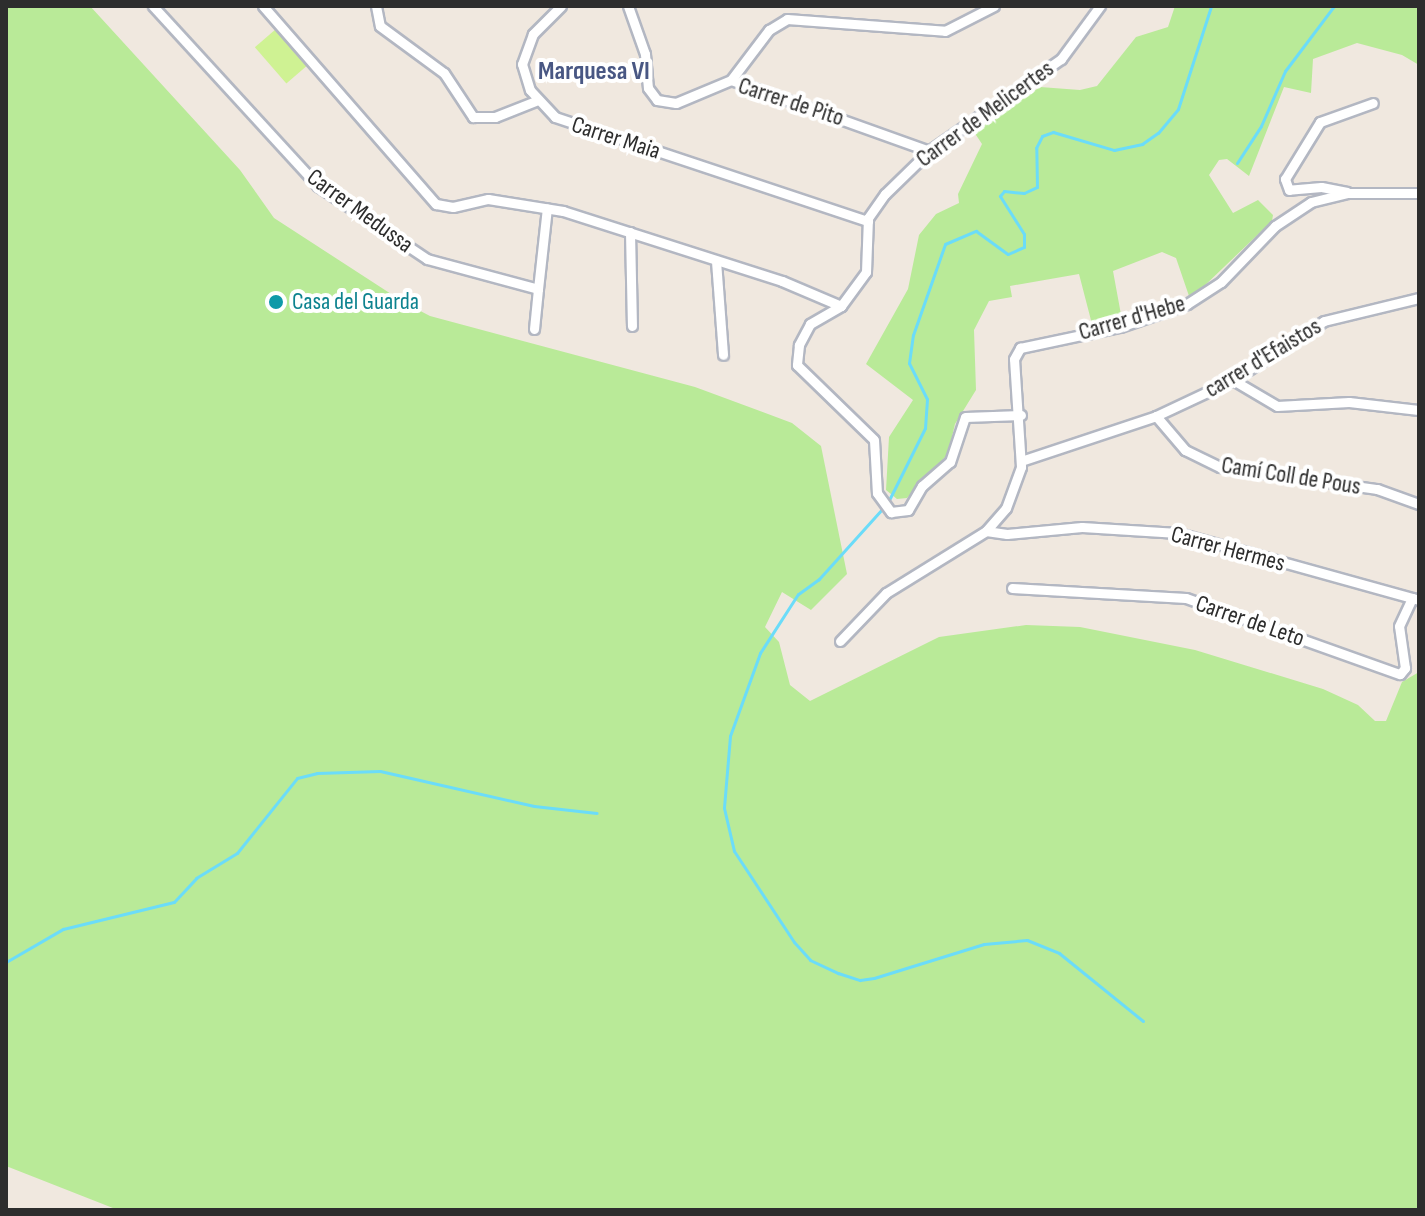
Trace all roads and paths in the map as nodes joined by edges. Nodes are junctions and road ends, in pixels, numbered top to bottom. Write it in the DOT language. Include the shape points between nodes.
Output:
graph roads {
  1 [pos="153,6"];
  2 [pos="376,6"];
  3 [pos="561,6"];
  4 [pos="628,6"];
  5 [pos="994,6"];
  6 [pos="1100,6"];
  7 [pos="269,8"];
  8 [pos="731,80"];
  9 [pos="538,100"];
  10 [pos="1373,103"];
  11 [pos="929,151"];
  12 [pos="1348,193"];
  13 [pos="1419,193"];
  14 [pos="547,208"];
  15 [pos="868,221"];
  16 [pos="630,232"];
  17 [pos="716,261"];
  18 [pos="538,289"];
  19 [pos="1419,298"];
  20 [pos="841,306"];
  21 [pos="632,326"];
  22 [pos="534,329"];
  23 [pos="723,355"];
  24 [pos="1233,380"];
  25 [pos="1419,410"];
  26 [pos="1021,415"];
  27 [pos="1156,416"];
  28 [pos="1021,461"];
  29 [pos="1419,504"];
  30 [pos="986,531"];
  31 [pos="1012,588"];
  32 [pos="1416,599"];
  33 [pos="840,641"];
  1 -- 18 [label="street, Carrer Medussa" via="331,197 427,259"];
  2 -- 9 [label="street" via="380,26 444,73 473,117 495,117"];
  3 -- 9 [label="street" via="536,30 523,57 525,78"];
  4 -- 8 [label="street, Carrer de Pito" via="645,54 648,88 657,100 676,103"];
  5 -- 8 [label="street" via="945,31 787,19 769,30"];
  6 -- 11 [label="street, Carrer de Melicertes" via="1061,59"];
  7 -- 14 [label="street, Carrer Medussa" via="431,201 447,207 488,199"];
  8 -- 11 [label="street, Carrer de Pito"];
  9 -- 15 [label="street, Carrer Maia" via="564,121"];
  10 -- 12 [label="street" via="1320,122 1285,179 1289,190 1321,187"];
  11 -- 15 [label="street, Carrer de Melicertes" via="885,194"];
  12 -- 13 [label="street, Carrer d'Hebe"];
  12 -- 26 [label="street, Carrer d'Hebe" via="1300,209 1269,231 1226,277 1187,304 1120,327 1020,348 1014,359"];
  14 -- 16 [label="street, Carrer Medussa"];
  14 -- 18 [label="street"];
  15 -- 20 [label="street" via="866,272"];
  16 -- 17 [label="street, Carrer Medussa"];
  16 -- 21 [label="street"];
  17 -- 20 [label="street, Carrer Medussa"];
  17 -- 23 [label="street"];
  18 -- 22 [label="street"];
  19 -- 24 [label="street, carrer d'Efaistos" via="1324,321"];
  20 -- 26 [label="street" via="810,324 799,345 797,365 874,440 877,493 887,510 908,510 922,486 950,462 965,417"];
  24 -- 25 [label="street" via="1277,406 1349,402"];
  24 -- 27 [label="street, carrer d'Efaistos"];
  26 -- 28 [label="street, Carrer d'Hebe"];
  27 -- 28 [label="street"];
  27 -- 29 [label="street, Camí Coll de Pous" via="1185,450 1220,467 1385,490"];
  28 -- 30 [label="street" via="1010,499"];
  30 -- 32 [label="street, Carrer Hermes" via="1082,527 1187,534"];
  30 -- 33 [label="street" via="886,593"];
  31 -- 32 [label="street, Carrer de Leto" via="1186,598 1400,674 1405,665 1399,626"];
}
